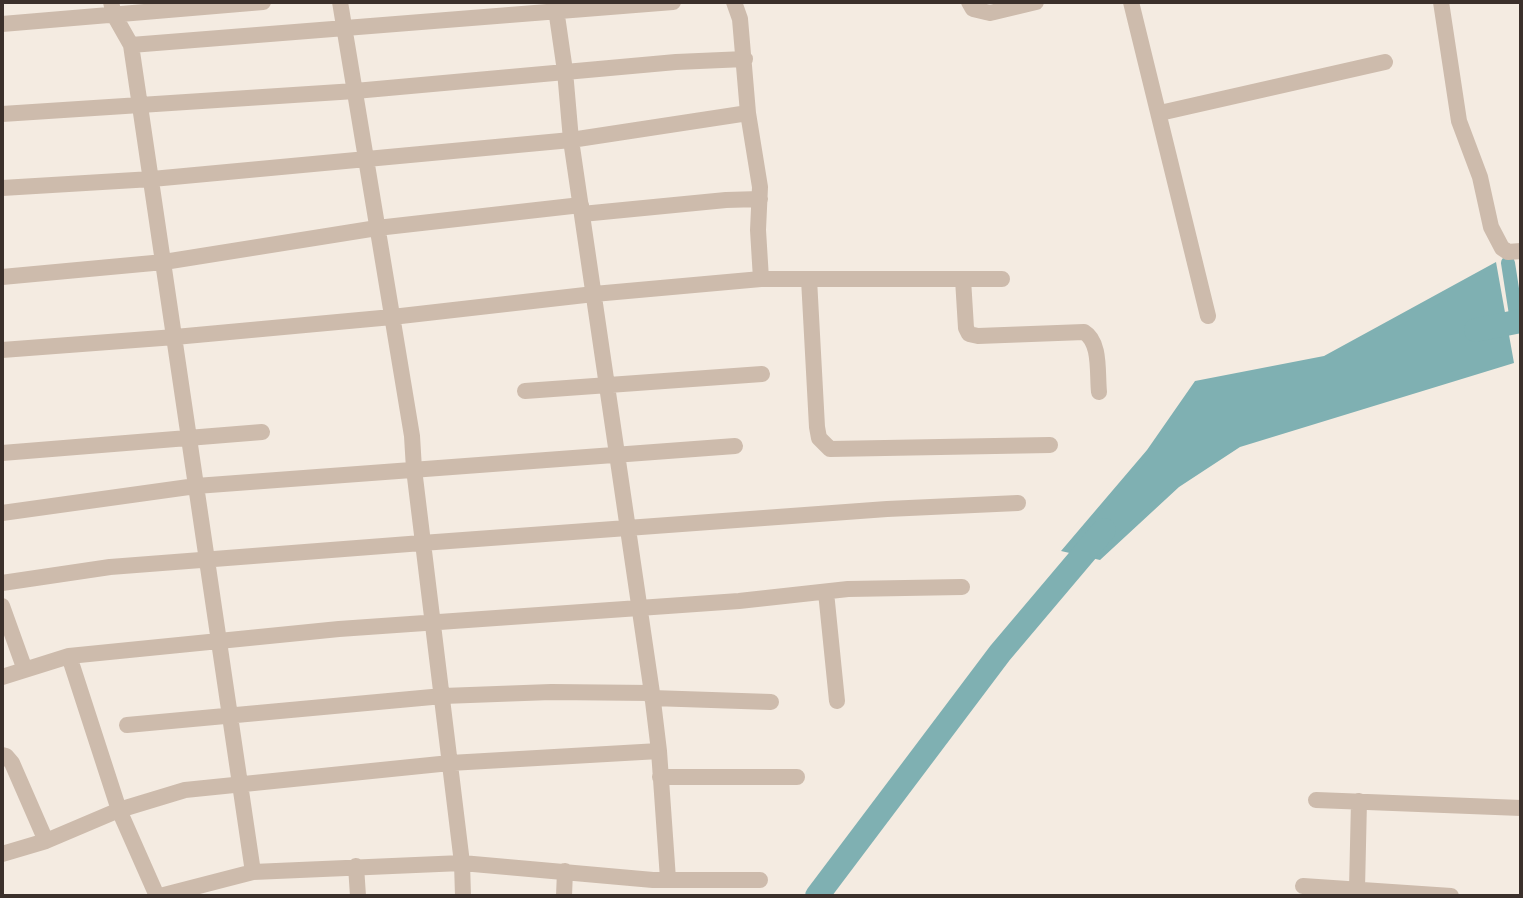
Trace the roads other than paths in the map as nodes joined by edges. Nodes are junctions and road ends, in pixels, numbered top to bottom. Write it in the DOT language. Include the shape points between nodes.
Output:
graph roads {
  1 [pos="262,2"];
  2 [pos="340,2"];
  3 [pos="673,2"];
  4 [pos="734,2"];
  5 [pos="969,2"];
  6 [pos="1036,2"];
  7 [pos="1131,2"];
  8 [pos="1441,2"];
  9 [pos="556,6"];
  10 [pos="158,7"];
  11 [pos="112,8"];
  12 [pos="2,24"];
  13 [pos="345,27"];
  14 [pos="131,45"];
  15 [pos="745,59"];
  16 [pos="1385,62"];
  17 [pos="565,71"];
  18 [pos="355,91"];
  19 [pos="141,105"];
  20 [pos="748,113"];
  21 [pos="1160,113"];
  22 [pos="2,114"];
  23 [pos="571,140"];
  24 [pos="366,159"];
  25 [pos="152,179"];
  26 [pos="2,188"];
  27 [pos="760,200"];
  28 [pos="581,209"];
  29 [pos="377,228"];
  30 [pos="1521,251"];
  31 [pos="164,262"];
  32 [pos="2,277"];
  33 [pos="761,279"];
  34 [pos="809,279"];
  35 [pos="963,279"];
  36 [pos="1002,279"];
  37 [pos="594,294"];
  38 [pos="1208,316"];
  39 [pos="392,317"];
  40 [pos="175,337"];
  41 [pos="2,349"];
  42 [pos="762,374"];
  43 [pos="608,384"];
  44 [pos="525,391"];
  45 [pos="1099,392"];
  46 [pos="262,432"];
  47 [pos="190,436"];
  48 [pos="1050,445"];
  49 [pos="735,446"];
  50 [pos="2,453"];
  51 [pos="618,455"];
  52 [pos="414,469"];
  53 [pos="196,486"];
  54 [pos="1018,503"];
  55 [pos="2,513"];
  56 [pos="628,527"];
  57 [pos="422,543"];
  58 [pos="207,559"];
  59 [pos="2,583"];
  60 [pos="962,587"];
  61 [pos="826,592"];
  62 [pos="639,606"];
  63 [pos="3,616"];
  64 [pos="433,623"];
  65 [pos="220,641"];
  66 [pos="69,656"];
  67 [pos="25,670"];
  68 [pos="2,677"];
  69 [pos="652,695"];
  70 [pos="443,696"];
  71 [pos="837,701"];
  72 [pos="771,702"];
  73 [pos="230,717"];
  74 [pos="127,725"];
  75 [pos="659,751"];
  76 [pos="2,755"];
  77 [pos="450,763"];
  78 [pos="660,777"];
  79 [pos="797,777"];
  80 [pos="240,783"];
  81 [pos="1316,800"];
  82 [pos="1359,801"];
  83 [pos="1521,808"];
  84 [pos="119,810"];
  85 [pos="46,841"];
  86 [pos="2,854"];
  87 [pos="462,863"];
  88 [pos="356,866"];
  89 [pos="565,871"];
  90 [pos="253,872"];
  91 [pos="668,878"];
  92 [pos="760,880"];
  93 [pos="1303,886"];
  94 [pos="223,888"];
  95 [pos="1357,890"];
  96 [pos="159,896"];
  97 [pos="358,896"];
  98 [pos="463,896"];
  99 [pos="564,896"];
  100 [pos="1451,896"];
  1 -- 10 [label="street"];
  2 -- 13 [label="street"];
  3 -- 9 [label="street"];
  4 -- 15 [label="street"];
  5 -- 6 [label="street" via="974,9 990,13"];
  7 -- 21 [label="street"];
  8 -- 30 [label="street" via="1459,121 1480,177 1491,227 1502,248"];
  9 -- 13 [label="street"];
  9 -- 17 [label="street"];
  10 -- 11 [label="street"];
  11 -- 12 [label="street"];
  11 -- 14 [label="street"];
  13 -- 14 [label="street"];
  13 -- 18 [label="street"];
  14 -- 19 [label="street"];
  15 -- 17 [label="street"];
  15 -- 20 [label="street"];
  16 -- 21 [label="street"];
  17 -- 18 [label="street"];
  17 -- 23 [label="street"];
  18 -- 19 [label="street"];
  18 -- 24 [label="street"];
  19 -- 22 [label="street"];
  19 -- 25 [label="street"];
  20 -- 23 [label="street"];
  20 -- 27 [label="street"];
  21 -- 38 [label="street"];
  23 -- 24 [label="street"];
  23 -- 28 [label="street"];
  24 -- 25 [label="street"];
  24 -- 29 [label="street"];
  25 -- 26 [label="street"];
  25 -- 31 [label="street"];
  27 -- 28 [label="street"];
  27 -- 33 [label="street"];
  28 -- 29 [label="street"];
  28 -- 37 [label="street"];
  29 -- 31 [label="street"];
  29 -- 39 [label="street"];
  31 -- 32 [label="street"];
  31 -- 40 [label="street"];
  33 -- 34 [label="street"];
  33 -- 37 [label="street"];
  34 -- 35 [label="street"];
  34 -- 48 [label="street" via="817,427 830,449"];
  35 -- 36 [label="street"];
  35 -- 45 [label="street" via="969,334 1084,332 1092,336"];
  37 -- 39 [label="street"];
  37 -- 43 [label="street"];
  39 -- 40 [label="street"];
  39 -- 52 [label="street"];
  40 -- 41 [label="street"];
  40 -- 47 [label="street"];
  42 -- 43 [label="street"];
  43 -- 44 [label="street"];
  43 -- 51 [label="street"];
  46 -- 47 [label="street"];
  47 -- 50 [label="street"];
  47 -- 53 [label="street"];
  49 -- 51 [label="street"];
  51 -- 52 [label="street"];
  51 -- 56 [label="street"];
  52 -- 53 [label="street"];
  52 -- 57 [label="street"];
  53 -- 55 [label="street"];
  53 -- 58 [label="street"];
  54 -- 56 [label="street"];
  56 -- 57 [label="street"];
  56 -- 62 [label="street"];
  57 -- 58 [label="street"];
  57 -- 64 [label="street"];
  58 -- 59 [label="street"];
  58 -- 65 [label="street"];
  60 -- 61 [label="street"];
  61 -- 62 [label="street"];
  61 -- 71 [label="street"];
  62 -- 64 [label="street"];
  62 -- 69 [label="street"];
  63 -- 67 [label="street"];
  64 -- 65 [label="street"];
  64 -- 70 [label="street"];
  65 -- 66 [label="street"];
  65 -- 73 [label="street"];
  66 -- 67 [label="street"];
  66 -- 84 [label="street"];
  67 -- 68 [label="street"];
  69 -- 70 [label="street"];
  69 -- 72 [label="street"];
  69 -- 75 [label="street"];
  70 -- 73 [label="street"];
  70 -- 77 [label="street"];
  73 -- 74 [label="street"];
  73 -- 80 [label="street"];
  75 -- 77 [label="street"];
  75 -- 78 [label="street"];
  76 -- 85 [label="street" via="12,763"];
  77 -- 80 [label="street"];
  77 -- 87 [label="street"];
  78 -- 79 [label="street"];
  78 -- 91 [label="street"];
  80 -- 84 [label="street" via="185,790"];
  80 -- 90 [label="street"];
  81 -- 82 [label="street"];
  82 -- 83 [label="street"];
  82 -- 95 [label="street"];
  84 -- 85 [label="street"];
  84 -- 96 [label="street"];
  85 -- 86 [label="street"];
  87 -- 88 [label="street"];
  87 -- 89 [label="street"];
  87 -- 98 [label="street"];
  88 -- 90 [label="street"];
  88 -- 97 [label="street"];
  89 -- 91 [label="street"];
  89 -- 99 [label="street"];
  90 -- 94 [label="street"];
  91 -- 92 [label="street"];
  93 -- 95 [label="street"];
  94 -- 96 [label="street"];
  95 -- 100 [label="street"];
}
